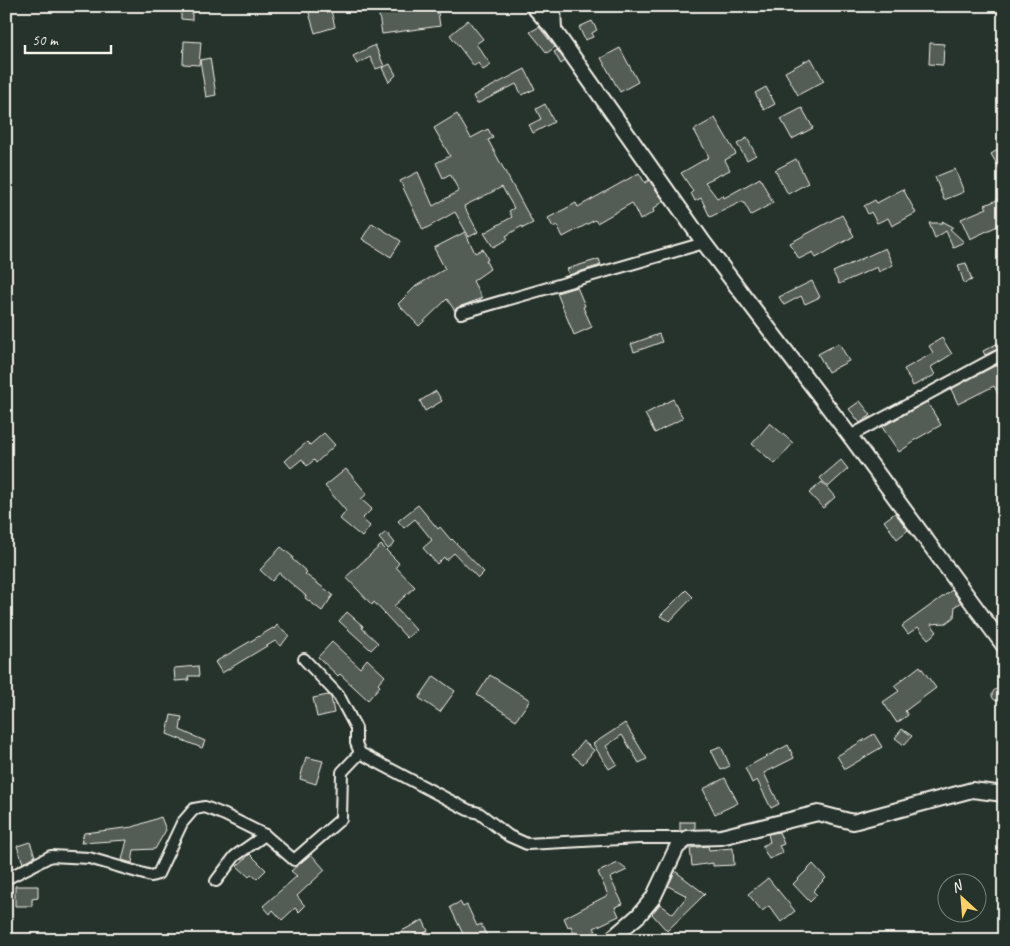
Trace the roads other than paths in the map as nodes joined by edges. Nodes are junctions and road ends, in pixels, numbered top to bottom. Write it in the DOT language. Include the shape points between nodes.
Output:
graph roads {
  1 [pos="533,6"];
  2 [pos="553,6"];
  3 [pos="554,30"];
  4 [pos="704,243"];
  5 [pos="461,312"];
  6 [pos="1004,353"];
  7 [pos="850,436"];
  8 [pos="1004,646"];
  9 [pos="304,659"];
  10 [pos="360,752"];
  11 [pos="1004,794"];
  12 [pos="264,835"];
  13 [pos="688,838"];
  14 [pos="6,879"];
  15 [pos="216,881"];
  16 [pos="610,940"];
  1 -- 3 [label="main road"];
  2 -- 3 [label="main road"];
  3 -- 4 [label="main road"];
  4 -- 5 [label="street"];
  4 -- 7 [label="main road"];
  6 -- 7 [label="street"];
  7 -- 8 [label="main road"];
  9 -- 10 [label="street" via="339,696 356,728"];
  10 -- 12 [label="street" via="342,772 341,819 318,841 294,860"];
  10 -- 13 [label="street" via="479,813 509,836 527,844"];
  11 -- 13 [label="main road" via="972,790 853,822 818,813 721,837"];
  12 -- 14 [label="street" via="205,807 194,808 182,823 158,874 151,876 90,858 51,856"];
  12 -- 15 [label="street" via="235,856"];
  13 -- 16 [label="main road" via="677,847 653,898"];
}
